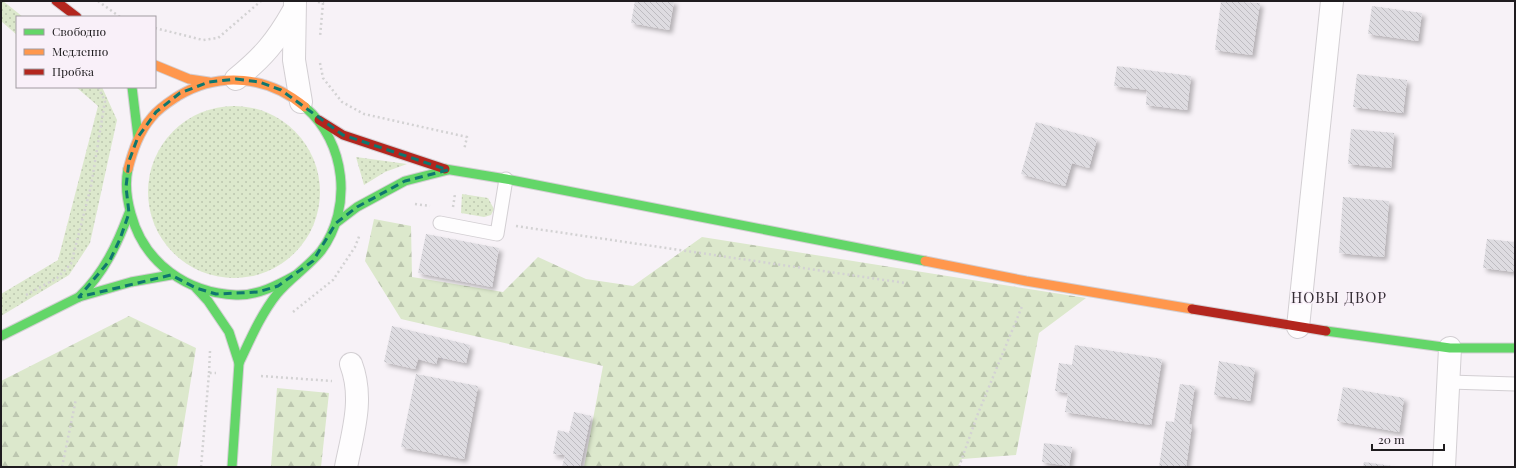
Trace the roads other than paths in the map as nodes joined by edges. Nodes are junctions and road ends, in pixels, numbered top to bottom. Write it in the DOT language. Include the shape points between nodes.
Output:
graph roads {
  1 [pos="56,1"];
  2 [pos="1332,1"];
  3 [pos="294,6"];
  4 [pos="76,16"];
  5 [pos="156,65"];
  6 [pos="236,79"];
  7 [pos="209,82"];
  8 [pos="132,88"];
  9 [pos="301,102"];
  10 [pos="319,120"];
  11 [pos="138,136"];
  12 [pos="448,170"];
  13 [pos="506,179"];
  14 [pos="129,214"];
  15 [pos="336,223"];
  16 [pos="440,223"];
  17 [pos="171,275"];
  18 [pos="296,275"];
  19 [pos="196,288"];
  20 [pos="79,297"];
  21 [pos="1298,327"];
  22 [pos="1,336"];
  23 [pos="1450,348"];
  24 [pos="1515,348"];
  25 [pos="239,363"];
  26 [pos="351,364"];
  27 [pos="1449,382"];
  28 [pos="1515,384"];
  29 [pos="232,467"];
  30 [pos="346,467"];
  31 [pos="1444,467"];
  1 -- 4 [label="main road"];
  2 -- 21 [label="street"];
  3 -- 6 [label="street" via="280,35 262,58"];
  3 -- 9 [label="street" via="294,60"];
  5 -- 7 [label="main road" via="189,79"];
  6 -- 7 [label="main road"];
  6 -- 9 [label="main road" via="259,82 281,90"];
  7 -- 11 [label="main road" via="180,93 156,112"];
  8 -- 11 [label="main road"];
  9 -- 10 [label="main road"];
  10 -- 12 [label="main road" via="343,134"];
  10 -- 15 [label="main road" via="330,138 341,173 341,202"];
  11 -- 14 [label="main road" via="128,167 126,187"];
  12 -- 13 [label="main road"];
  12 -- 15 [label="main road" via="405,181 357,207"];
  13 -- 16 [label="lane" via="497,234"];
  13 -- 21 [label="main road" via="1026,281"];
  14 -- 17 [label="main road" via="141,242 152,258"];
  14 -- 20 [label="main road" via="110,260 94,283"];
  15 -- 18 [label="main road" via="313,261"];
  17 -- 19 [label="main road"];
  17 -- 20 [label="main road" via="131,282"];
  18 -- 19 [label="main road" via="278,286 237,295 216,294"];
  18 -- 25 [label="main road" via="278,293"];
  19 -- 25 [label="main road" via="229,332"];
  20 -- 22 [label="main road"];
  21 -- 23 [label="main road"];
  23 -- 24 [label="main road"];
  23 -- 27 [label="street"];
  25 -- 29 [label="main road"];
  26 -- 30 [label="street" via="357,378 358,406"];
  27 -- 28 [label="lane"];
  27 -- 31 [label="street"];
}
